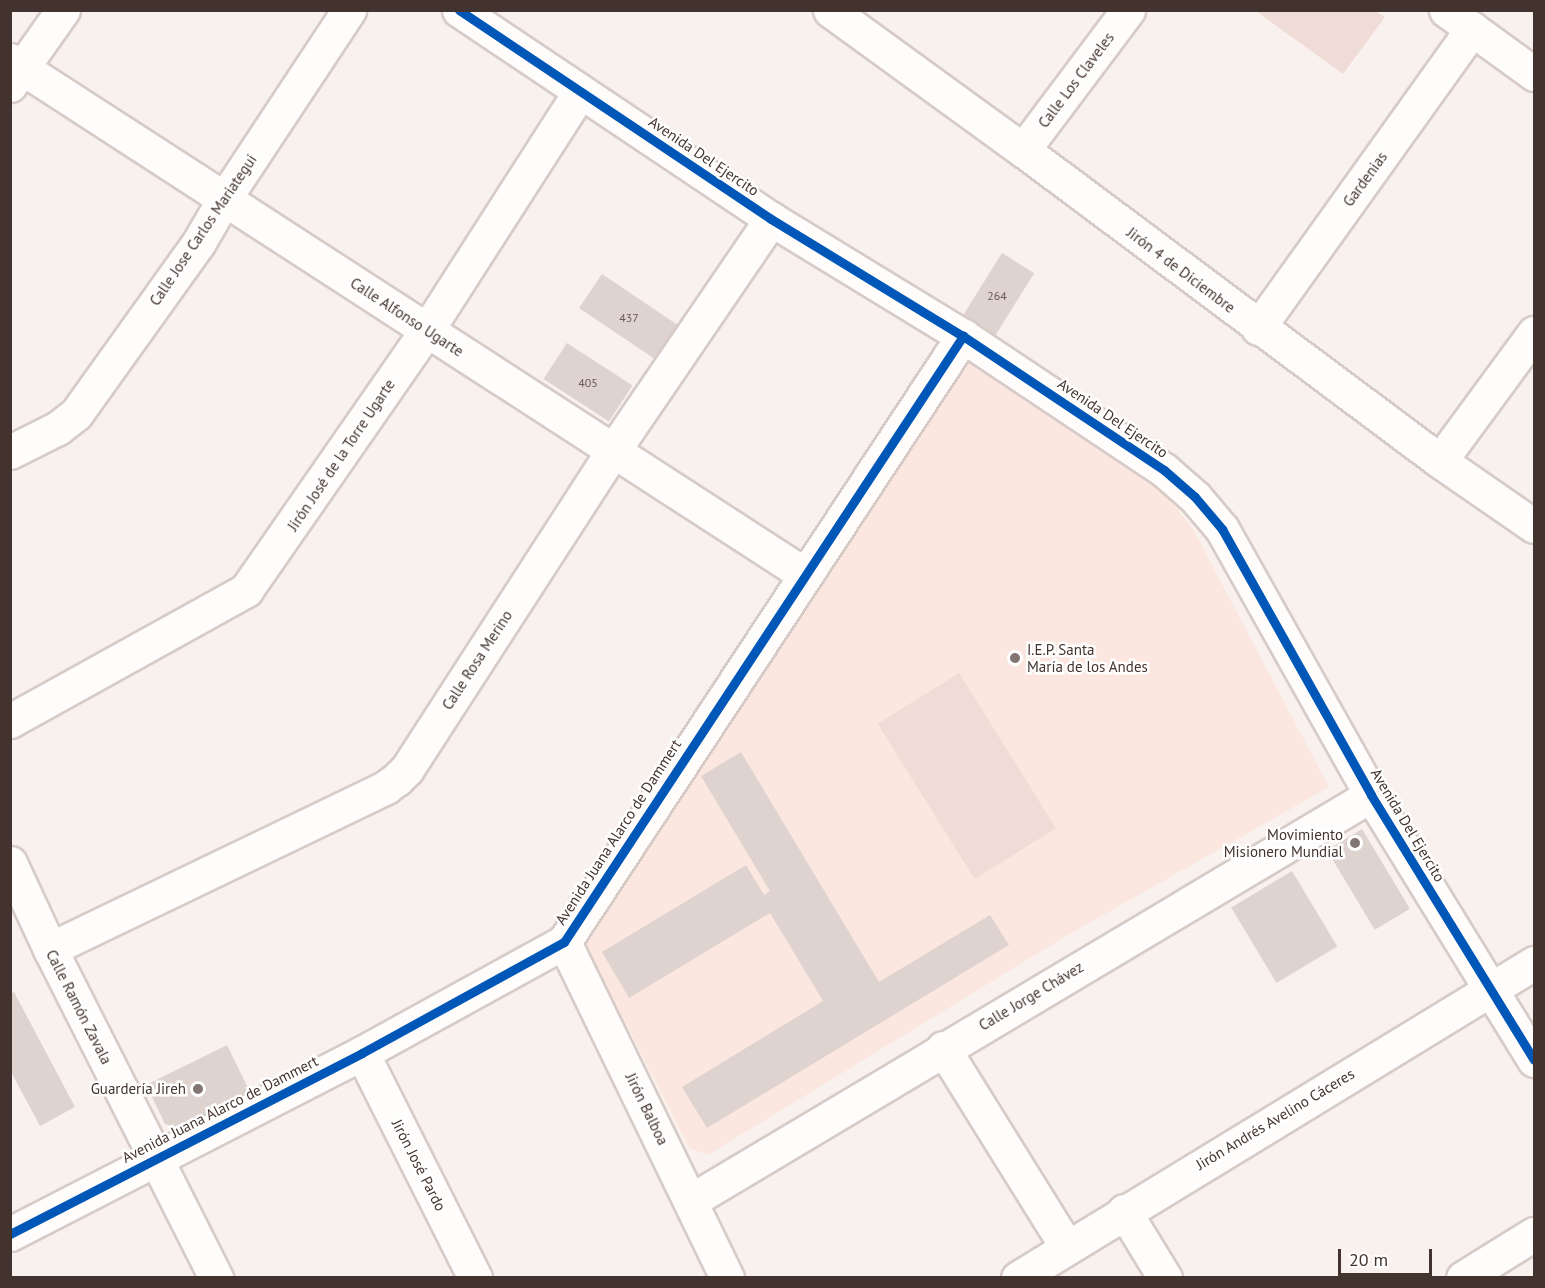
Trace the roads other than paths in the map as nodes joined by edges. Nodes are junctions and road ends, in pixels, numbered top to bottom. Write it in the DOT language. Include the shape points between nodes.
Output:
graph roads {
  1 [pos="63,10"];
  2 [pos="349,10"];
  3 [pos="459,10"];
  4 [pos="1128,10"];
  5 [pos="833,11"];
  6 [pos="1459,20"];
  7 [pos="15,71"];
  8 [pos="1534,74"];
  9 [pos="580,92"];
  10 [pos="1023,150"];
  11 [pos="224,199"];
  12 [pos="771,219"];
  13 [pos="1258,328"];
  14 [pos="427,330"];
  15 [pos="1534,333"];
  16 [pos="963,336"];
  17 [pos="613,451"];
  18 [pos="10,452"];
  19 [pos="1440,461"];
  20 [pos="1534,526"];
  21 [pos="804,574"];
  22 [pos="10,721"];
  23 [pos="1371,795"];
  24 [pos="10,863"];
  25 [pos="564,942"];
  26 [pos="50,949"];
  27 [pos="1534,963"];
  28 [pos="1491,989"];
  29 [pos="943,1048"];
  30 [pos="362,1053"];
  31 [pos="1534,1060"];
  32 [pos="157,1158"];
  33 [pos="692,1200"];
  34 [pos="1124,1211"];
  35 [pos="10,1234"];
  36 [pos="1534,1234"];
  37 [pos="1067,1247"];
  38 [pos="216,1278"];
  39 [pos="475,1278"];
  40 [pos="728,1278"];
  41 [pos="1018,1278"];
  42 [pos="1165,1278"];
  43 [pos="1463,1278"];
  1 -- 7 [label="street"];
  2 -- 11 [label="street, Calle Jose Carlos Mariategui"];
  3 -- 9 [label="street, Avenida Del Ejercito"];
  4 -- 10 [label="street, Calle Los Claveles"];
  5 -- 10 [label="street, Jirón 4 de Diciembre"];
  6 -- 8 [label="street"];
  6 -- 13 [label="street, Gardenias"];
  7 -- 11 [label="street, Calle Alfonso Ugarte"];
  9 -- 12 [label="street, Avenida Del Ejercito"];
  9 -- 14 [label="street, Jirón José de la Torre Ugarte"];
  10 -- 13 [label="street, Jirón 4 de Diciembre"];
  11 -- 14 [label="street, Calle Alfonso Ugarte"];
  11 -- 18 [label="street, Calle Jose Carlos Mariategui" via="199,242 76,414 58,428"];
  12 -- 16 [label="street, Avenida Del Ejercito"];
  12 -- 17 [label="street, Calle Rosa Merino"];
  13 -- 19 [label="street, Jirón 4 de Diciembre"];
  14 -- 17 [label="street, Calle Alfonso Ugarte"];
  14 -- 22 [label="street, Jirón José de la Torre Ugarte" via="246,590"];
  15 -- 19 [label="street"];
  16 -- 21 [label="street, Avenida Juana Alarco de Dammert"];
  16 -- 23 [label="street, Avenida Del Ejercito" via="1164,470 1195,497 1222,529"];
  17 -- 21 [label="street, Calle Alfonso Ugarte"];
  17 -- 26 [label="street, Calle Rosa Merino" via="397,779"];
  19 -- 20 [label="street, Jirón 4 de Diciembre"];
  21 -- 25 [label="street, Avenida Juana Alarco de Dammert"];
  23 -- 28 [label="street, Avenida Del Ejercito"];
  23 -- 29 [label="street, Calle Jorge Chávez"];
  24 -- 26 [label="street, Calle Ramón Zavala"];
  25 -- 30 [label="street, Avenida Juana Alarco de Dammert"];
  25 -- 33 [label="street, Jirón Balboa"];
  26 -- 32 [label="street, Calle Ramón Zavala"];
  27 -- 28 [label="street, Jirón Andrés Avelino Cáceres"];
  28 -- 31 [label="street, Avenida Del Ejercito"];
  28 -- 34 [label="street, Jirón Andrés Avelino Cáceres"];
  29 -- 33 [label="street, Calle Jorge Chávez"];
  29 -- 37 [label="street"];
  30 -- 32 [label="street, Avenida Juana Alarco de Dammert"];
  30 -- 39 [label="street, Jirón José Pardo"];
  32 -- 35 [label="street, Avenida Juana Alarco de Dammert"];
  32 -- 38 [label="street, Calle Ramón Zavala"];
  33 -- 40 [label="street, Jirón Balboa"];
  34 -- 37 [label="street, Jirón Andrés Avelino Cáceres"];
  34 -- 42 [label="street"];
  36 -- 43 [label="street"];
  37 -- 41 [label="street, Jirón Andrés Avelino Cáceres"];
}
